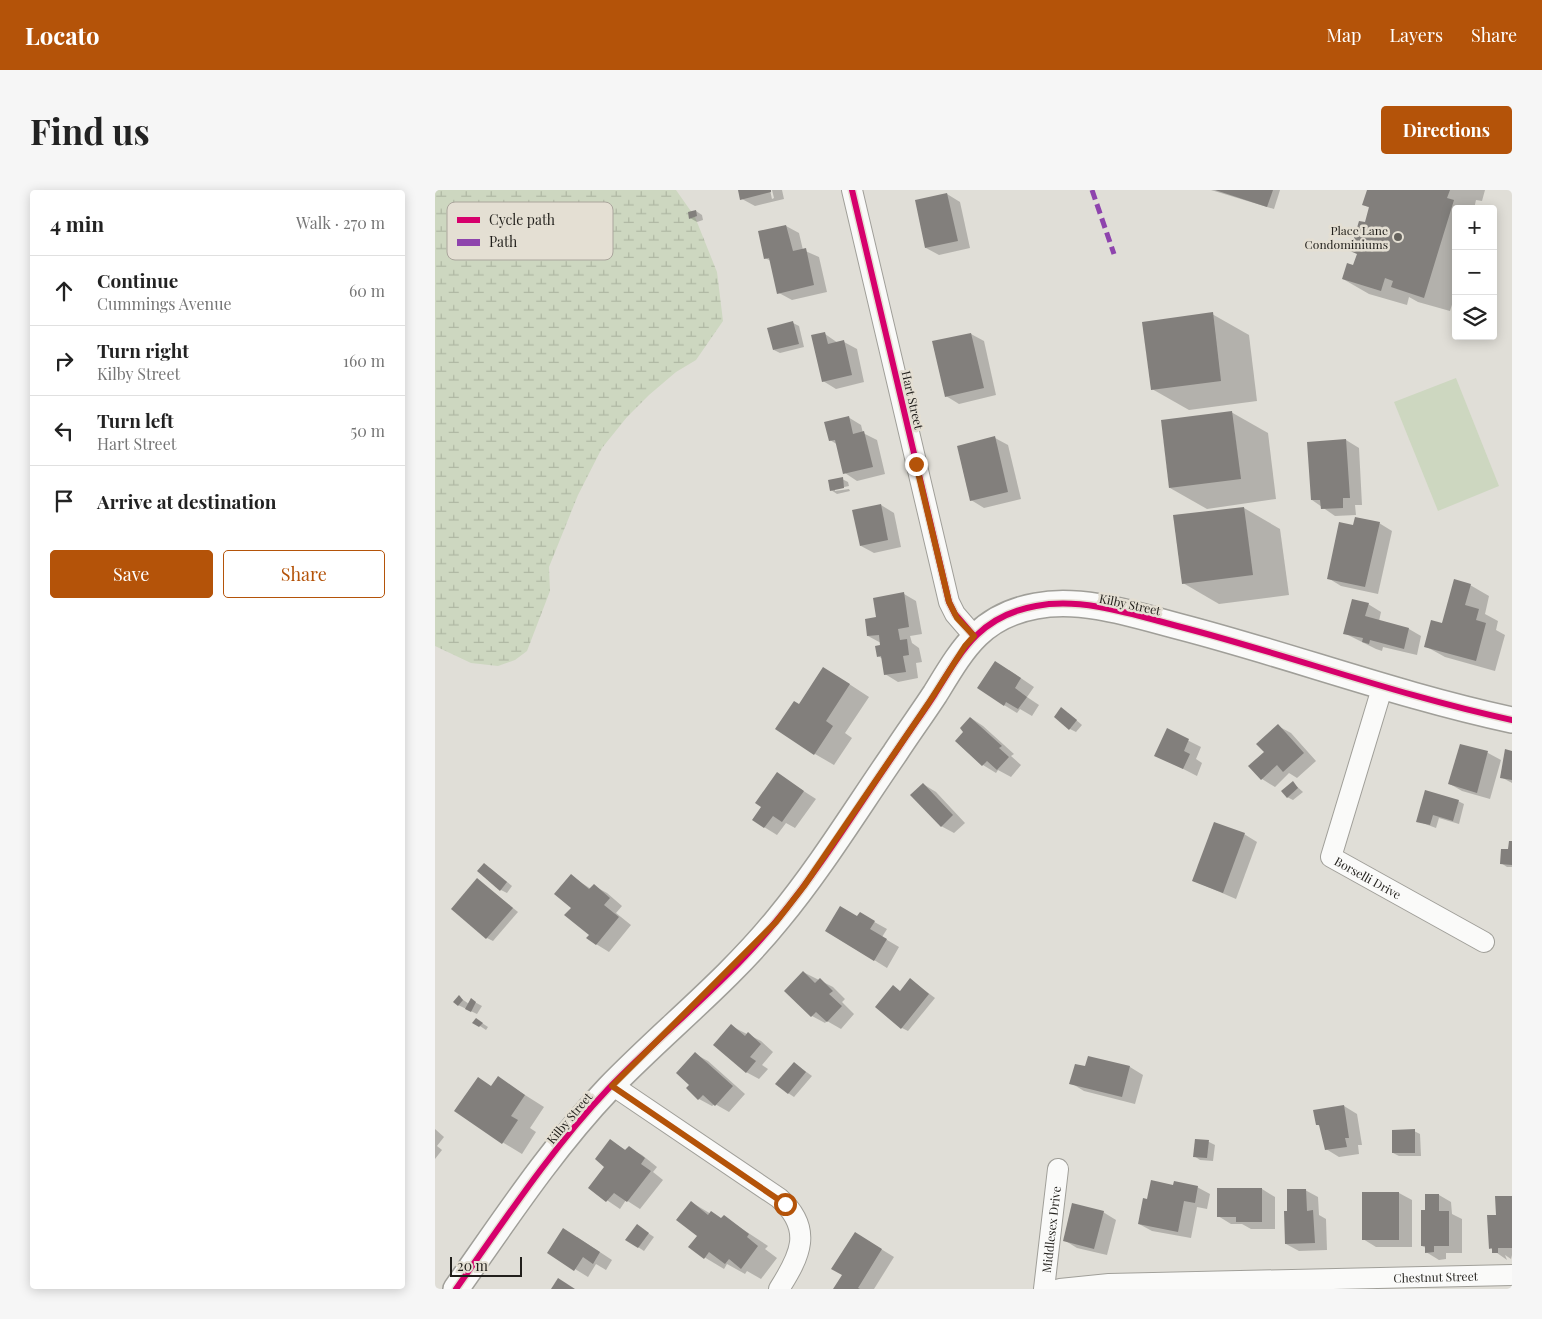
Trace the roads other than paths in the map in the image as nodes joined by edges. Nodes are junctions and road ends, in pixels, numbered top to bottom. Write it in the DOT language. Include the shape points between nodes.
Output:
graph roads {
  1 [pos="852,190"];
  2 [pos="974,636"];
  3 [pos="1383,685"];
  4 [pos="1512,720"];
  5 [pos="1484,942"];
  6 [pos="612,1086"];
  7 [pos="1059,1169"];
  8 [pos="1512,1275"];
  9 [pos="1441,1283"];
  10 [pos="456,1289"];
  11 [pos="779,1289"];
  12 [pos="1044,1289"];
  13 [pos="1061,1289"];
  1 -- 2 [label="street, Hart Street" via="949,602 957,618"];
  2 -- 3 [label="street, Kilby Street" via="999,618 1025,608 1054,604 1087,606 1207,634"];
  2 -- 6 [label="street, Kilby Street" via="804,886 776,922"];
  3 -- 4 [label="street, Kilby Street"];
  3 -- 5 [label="street, Borselli Drive" via="1331,857"];
  6 -- 10 [label="street, Kilby Street" via="554,1153"];
  6 -- 11 [label="street" via="779,1198 791,1210 801,1234 800,1252"];
  7 -- 12 [label="street, Middlesex Drive"];
  8 -- 9 [label="street, Chestnut Street"];
  9 -- 13 [label="street, Chestnut Street" via="1109,1284"];
}
